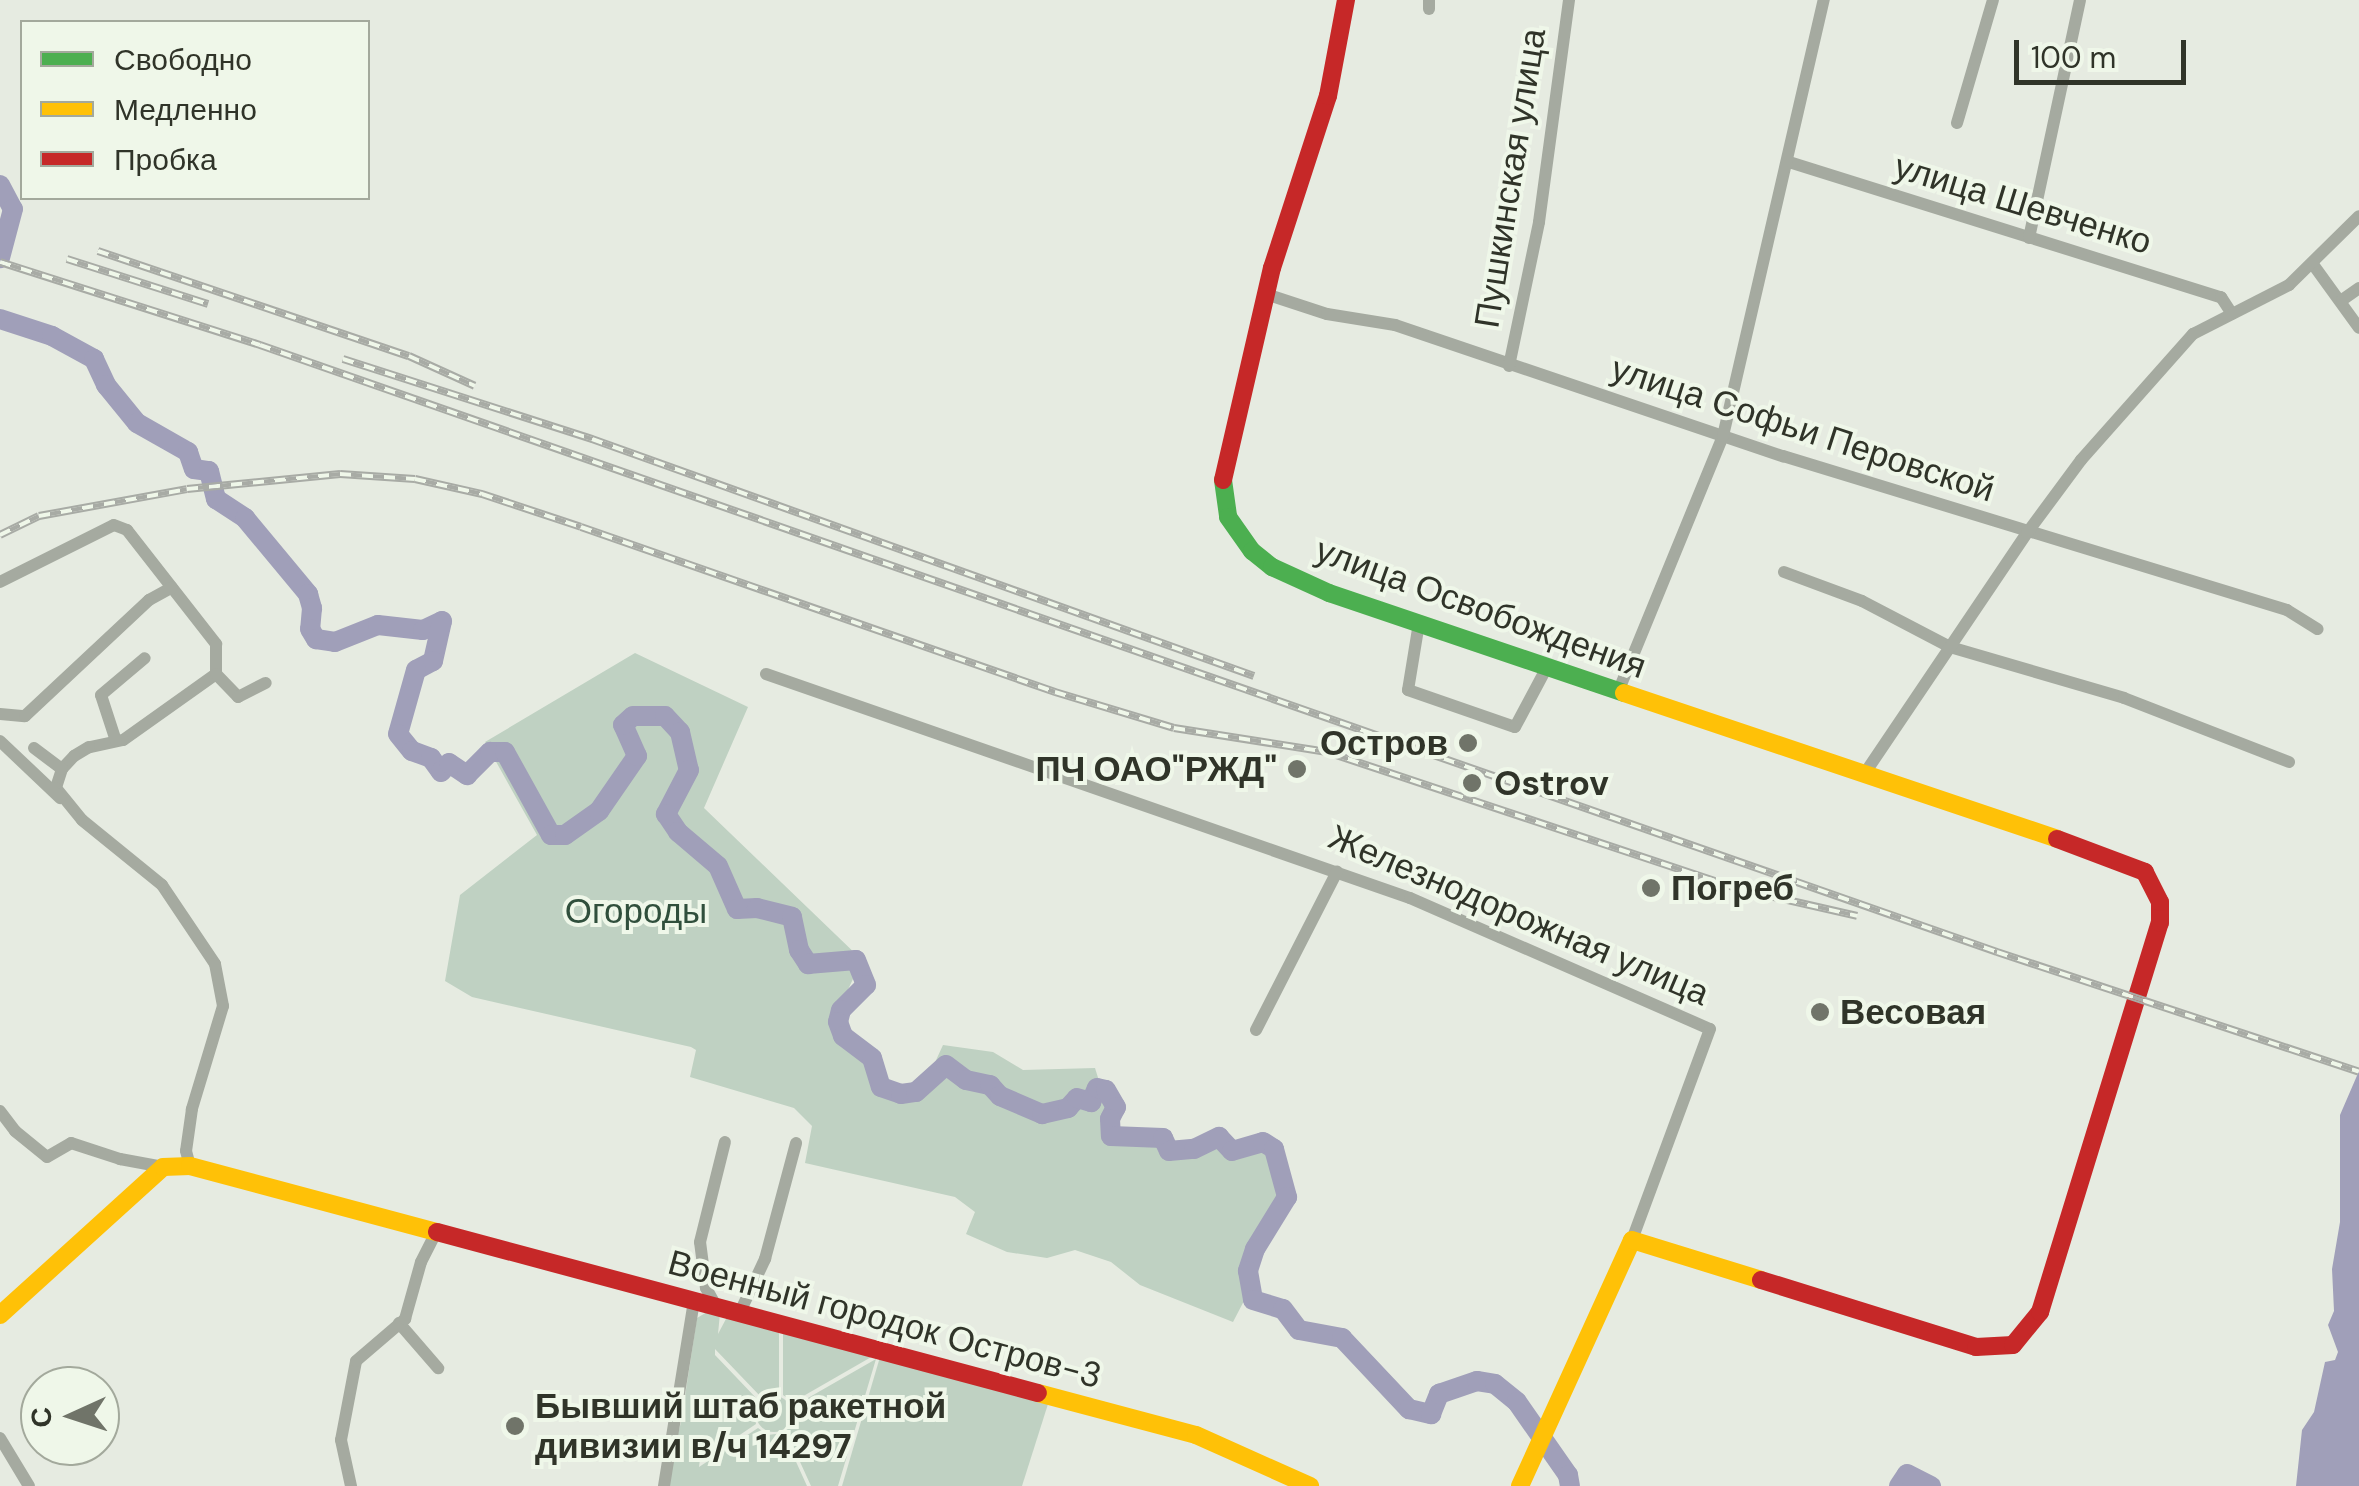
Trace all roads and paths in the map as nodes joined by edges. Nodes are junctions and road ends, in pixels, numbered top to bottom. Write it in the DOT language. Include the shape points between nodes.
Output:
graph roads {
  1 [pos="1346,0"];
  2 [pos="1569,0"];
  3 [pos="1824,0"];
  4 [pos="1993,0"];
  5 [pos="2080,0"];
  6 [pos="1957,123"];
  7 [pos="1788,162"];
  8 [pos="2359,216"];
  9 [pos="2028,238"];
  10 [pos="2312,263"];
  11 [pos="2359,288"];
  12 [pos="1266,294"];
  13 [pos="2342,300"];
  14 [pos="2232,314"];
  15 [pos="2359,328"];
  16 [pos="1509,366"];
  17 [pos="1724,436"];
  18 [pos="2027,533"];
  19 [pos="1784,572"];
  20 [pos="0,582"];
  21 [pos="172,587"];
  22 [pos="1420,623"];
  23 [pos="2318,629"];
  24 [pos="1950,646"];
  25 [pos="145,658"];
  26 [pos="1547,667"];
  27 [pos="216,674"];
  28 [pos="766,674"];
  29 [pos="266,683"];
  30 [pos="1618,692"];
  31 [pos="0,714"];
  32 [pos="25,716"];
  33 [pos="0,739"];
  34 [pos="116,741"];
  35 [pos="34,748"];
  36 [pos="2289,762"];
  37 [pos="62,769"];
  38 [pos="1865,773"];
  39 [pos="66,802"];
  40 [pos="1337,872"];
  41 [pos="1256,1030"];
  42 [pos="0,1111"];
  43 [pos="725,1142"];
  44 [pos="796,1143"];
  45 [pos="190,1166"];
  46 [pos="163,1167"];
  47 [pos="436,1234"];
  48 [pos="1632,1240"];
  49 [pos="694,1300"];
  50 [pos="716,1306"];
  51 [pos="740,1312"];
  52 [pos="0,1315"];
  53 [pos="399,1323"];
  54 [pos="438,1368"];
  55 [pos="0,1438"];
  56 [pos="30,1486"];
  57 [pos="351,1486"];
  58 [pos="664,1486"];
  59 [pos="1310,1486"];
  60 [pos="1520,1486"];
  1 -- 12 [label="main road, улица Освобождения" via="1328,96"];
  2 -- 16 [label="street, Пушкинская улица" via="1539,222"];
  3 -- 7 [label="street"];
  4 -- 6 [label="street"];
  5 -- 9 [label="street"];
  7 -- 9 [label="street, улица Шевченко"];
  7 -- 17 [label="street"];
  8 -- 10 [label="street"];
  9 -- 14 [label="street, улица Шевченко" via="2221,298"];
  10 -- 13 [label="street"];
  10 -- 14 [label="street" via="2290,285"];
  11 -- 13 [label="street"];
  12 -- 16 [label="street, улица Софьи Перовской" via="1327,314 1395,325"];
  12 -- 22 [label="main road, улица Освобождения" via="1224,461 1228,517 1272,567"];
  13 -- 15 [label="street"];
  14 -- 18 [label="street" via="2193,334"];
  16 -- 17 [label="street, улица Софьи Перовской"];
  17 -- 18 [label="street, улица Софьи Перовской"];
  17 -- 30 [label="street"];
  18 -- 23 [label="street, улица Софьи Перовской" via="2287,610"];
  18 -- 24 [label="street"];
  19 -- 24 [label="street"];
  20 -- 21 [label="street" via="114,525 127,530"];
  21 -- 27 [label="street" via="216,644"];
  21 -- 32 [label="street" via="148,600"];
  22 -- 26 [label="main road, улица Освобождения"];
  22 -- 26 [label="street" via="1408,690 1515,727"];
  24 -- 36 [label="street" via="2124,698"];
  24 -- 38 [label="street"];
  25 -- 34 [label="street" via="101,695"];
  26 -- 30 [label="main road, улица Освобождения"];
  27 -- 29 [label="street" via="238,697"];
  27 -- 34 [label="street"];
  28 -- 40 [label="street, Железнодорожная улица"];
  30 -- 38 [label="main road, улица Освобождения"];
  31 -- 32 [label="street"];
  32 -- 33 [label="street"];
  33 -- 39 [label="street"];
  34 -- 37 [label="street" via="89,747"];
  35 -- 37 [label="street"];
  37 -- 39 [label="street" via="56,788"];
  38 -- 48 [label="main road, улица Освобождения" via="2144,872 2160,902 2149,965 2040,1312 2013,1345 1976,1347"];
  39 -- 45 [label="street" via="162,885 216,964 222,1006 192,1110"];
  40 -- 41 [label="street"];
  40 -- 48 [label="street, Железнодорожная улица" via="1710,1029"];
  42 -- 46 [label="street" via="47,1157 71,1142"];
  43 -- 50 [label="street" via="700,1242 706,1288"];
  44 -- 51 [label="street" via="757,1285 744,1295"];
  45 -- 46 [label="main road, Военный городок Остров-3"];
  45 -- 47 [label="main road, Военный городок Остров-3"];
  46 -- 52 [label="main road"];
  47 -- 49 [label="main road, Военный городок Остров-3"];
  47 -- 53 [label="street"];
  48 -- 60 [label="main road"];
  49 -- 50 [label="main road, Военный городок Остров-3"];
  49 -- 58 [label="street"];
  50 -- 51 [label="main road, Военный городок Остров-3"];
  51 -- 59 [label="main road, Военный городок Остров-3" via="1196,1435"];
  53 -- 54 [label="street"];
  53 -- 57 [label="street" via="356,1361 349,1384 341,1440"];
  55 -- 56 [label="street"];
}
